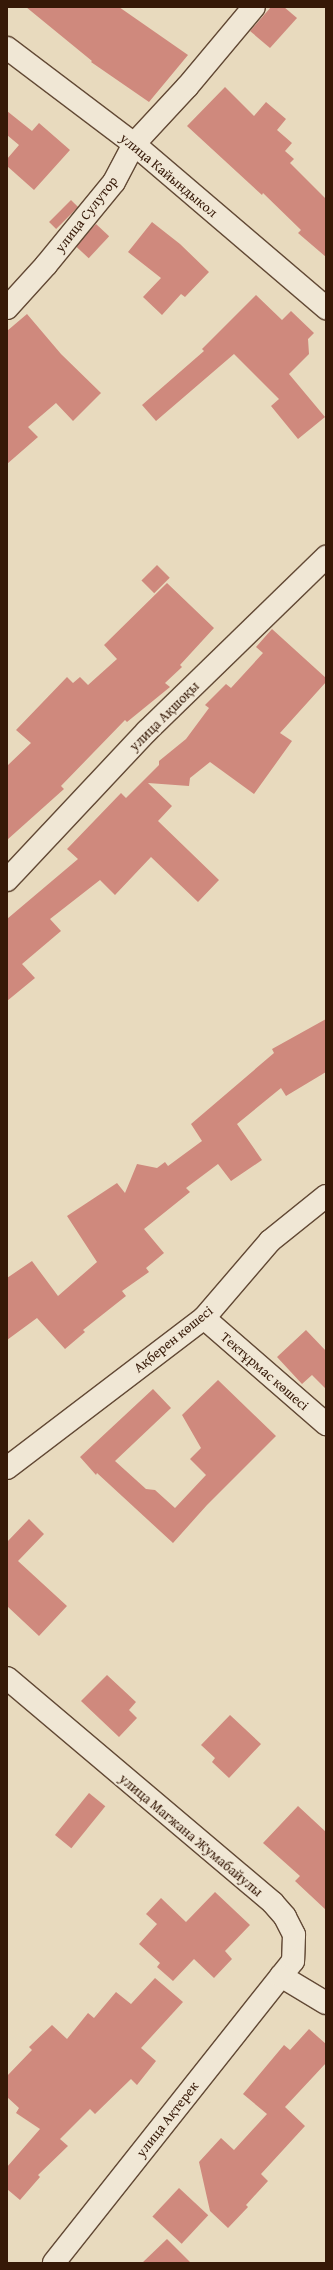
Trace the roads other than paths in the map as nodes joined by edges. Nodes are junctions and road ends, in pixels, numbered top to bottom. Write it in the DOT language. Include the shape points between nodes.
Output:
graph roads {
  1 [pos="254,7"];
  2 [pos="7,48"];
  3 [pos="134,144"];
  4 [pos="7,308"];
  5 [pos="326,308"];
  6 [pos="326,557"];
  7 [pos="7,880"];
  8 [pos="326,1196"];
  9 [pos="204,1318"];
  10 [pos="326,1424"];
  11 [pos="7,1468"];
  12 [pos="7,1678"];
  13 [pos="281,1976"];
  14 [pos="326,2003"];
  15 [pos="54,2263"];
  1 -- 3 [label="street, улица Сулутор" via="187,87"];
  2 -- 3 [label="street, улица Кайындыкол"];
  3 -- 4 [label="street, улица Сулутор" via="114,182"];
  3 -- 5 [label="street, улица Кайындыкол"];
  6 -- 7 [label="street, улица Ақшоқы" via="153,726"];
  8 -- 9 [label="street, Ақберен көшесі" via="270,1240"];
  9 -- 10 [label="street, Тектұрмас көшесі"];
  9 -- 11 [label="street, Ақберен көшесі"];
  12 -- 13 [label="street, улица Магжана Жумабайулы" via="273,1904 285,1917 294,1935 293,1961"];
  13 -- 14 [label="street"];
  13 -- 15 [label="street, улица Ақтерек"];
}
